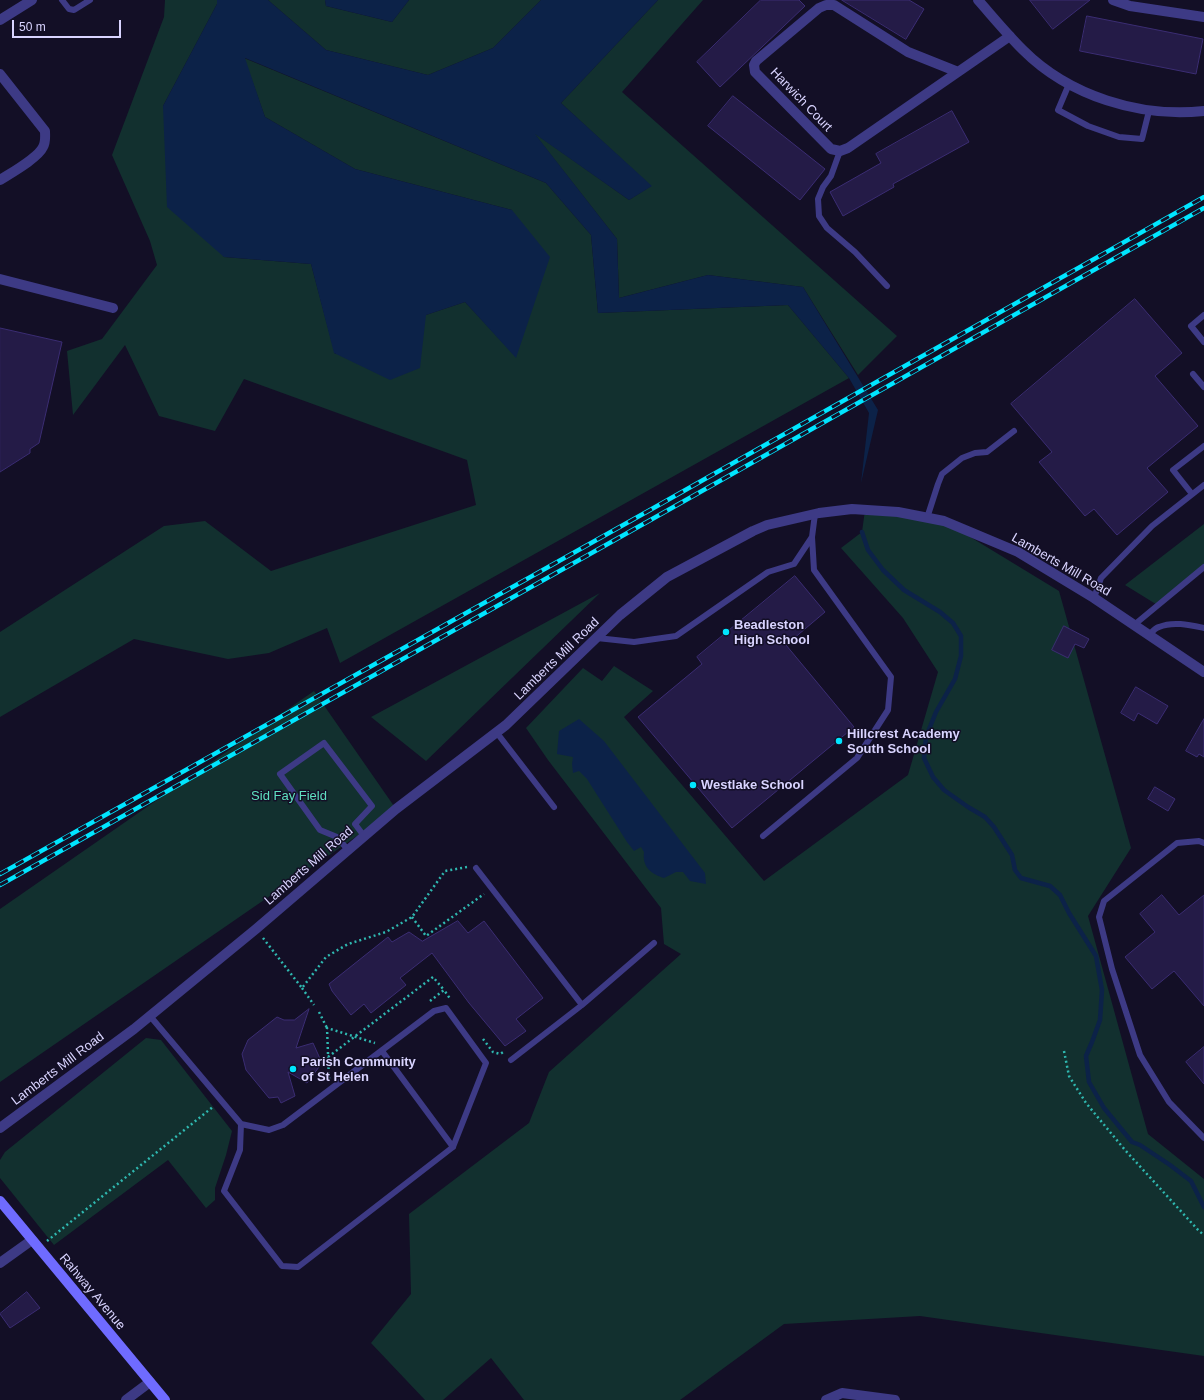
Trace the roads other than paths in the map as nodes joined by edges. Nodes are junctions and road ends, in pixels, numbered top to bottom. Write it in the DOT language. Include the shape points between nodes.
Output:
graph roads {
  1 [pos="32,0"];
  2 [pos="62,0"];
  3 [pos="90,0"];
  4 [pos="978,0"];
  5 [pos="1113,0"];
  6 [pos="1204,17"];
  7 [pos="0,20"];
  8 [pos="1010,36"];
  9 [pos="958,72"];
  10 [pos="0,74"];
  11 [pos="1069,84"];
  12 [pos="1149,110"];
  13 [pos="1204,111"];
  14 [pos="840,151"];
  15 [pos="0,180"];
  16 [pos="0,279"];
  17 [pos="887,286"];
  18 [pos="113,308"];
  19 [pos="1204,315"];
  20 [pos="1204,342"];
  21 [pos="1193,374"];
  22 [pos="1204,387"];
  23 [pos="1014,431"];
  24 [pos="1204,446"];
  25 [pos="1204,485"];
  26 [pos="1192,494"];
  27 [pos="815,514"];
  28 [pos="927,518"];
  29 [pos="812,537"];
  30 [pos="1204,567"];
  31 [pos="1094,598"];
  32 [pos="1134,625"];
  33 [pos="1204,628"];
  34 [pos="1149,635"];
  35 [pos="597,638"];
  36 [pos="1204,672"];
  37 [pos="497,733"];
  38 [pos="554,807"];
  39 [pos="364,836"];
  40 [pos="763,836"];
  41 [pos="1204,843"];
  42 [pos="348,850"];
  43 [pos="473,870"];
  44 [pos="654,943"];
  45 [pos="582,1005"];
  46 [pos="150,1016"];
  47 [pos="382,1051"];
  48 [pos="511,1060"];
  49 [pos="241,1124"];
  50 [pos="0,1128"];
  51 [pos="1204,1138"];
  52 [pos="453,1147"];
  53 [pos="0,1201"];
  54 [pos="35,1244"];
  55 [pos="0,1263"];
  56 [pos="150,1382"];
  57 [pos="126,1400"];
  58 [pos="165,1400"];
  59 [pos="826,1400"];
  60 [pos="895,1400"];
  1 -- 7 [label="street"];
  2 -- 3 [label="lane" via="69,10 74,10"];
  4 -- 8 [label="street"];
  5 -- 6 [label="street" via="1130,6"];
  8 -- 9 [label="street"];
  8 -- 11 [label="street" via="1038,63"];
  9 -- 14 [label="street"];
  9 -- 14 [label="street, Harwich Court" via="908,52 834,5 819,8 756,61 755,72 831,149"];
  10 -- 15 [label="street" via="45,131 44,146 39,154"];
  11 -- 12 [label="street" via="1100,98"];
  11 -- 12 [label="lane" via="1058,110 1088,126 1119,137 1142,139"];
  12 -- 13 [label="street"];
  14 -- 17 [label="lane" via="831,176 818,199 819,216 827,228 855,252"];
  16 -- 18 [label="street"];
  19 -- 20 [label="lane" via="1191,326"];
  21 -- 22 [label="lane"];
  23 -- 28 [label="lane" via="987,452 962,458 942,474"];
  24 -- 26 [label="lane" via="1173,470"];
  25 -- 26 [label="lane"];
  26 -- 31 [label="lane" via="1152,526 1101,578"];
  27 -- 28 [label="street, Lamberts Mill Road" via="852,509 898,512"];
  27 -- 29 [label="lane"];
  27 -- 35 [label="street, Lamberts Mill Road" via="767,525 667,577 620,615"];
  28 -- 31 [label="street, Lamberts Mill Road" via="944,521 1018,552"];
  29 -- 35 [label="lane" via="794,564 768,572 676,636 634,642"];
  29 -- 40 [label="lane" via="814,570 891,677 888,710 857,758"];
  30 -- 32 [label="lane"];
  31 -- 32 [label="street, Lamberts Mill Road"];
  32 -- 34 [label="street, Lamberts Mill Road"];
  33 -- 34 [label="lane" via="1190,624 1171,625 1158,627"];
  34 -- 36 [label="street, Lamberts Mill Road"];
  35 -- 37 [label="street, Lamberts Mill Road"];
  37 -- 38 [label="lane"];
  37 -- 39 [label="street, Lamberts Mill Road"];
  39 -- 42 [label="street, Lamberts Mill Road"];
  39 -- 42 [label="lane" via="355,824 372,806 324,743 280,774 320,830 337,837"];
  41 -- 51 [label="lane" via="1177,843 1104,901 1099,917 1112,969 1140,1055 1169,1102"];
  42 -- 46 [label="street, Lamberts Mill Road"];
  43 -- 45 [label="lane"];
  44 -- 45 [label="lane"];
  45 -- 48 [label="lane"];
  46 -- 49 [label="lane"];
  46 -- 50 [label="street, Lamberts Mill Road"];
  47 -- 49 [label="lane" via="284,1125 269,1130"];
  47 -- 52 [label="lane"];
  47 -- 52 [label="lane" via="434,1011 446,1008 486,1063"];
  49 -- 52 [label="lane" via="240,1150 224,1191 282,1266 298,1267"];
  53 -- 54 [label="street, Rahway Avenue"];
  54 -- 55 [label="street"];
  54 -- 56 [label="street, Rahway Avenue"];
  56 -- 57 [label="street"];
  56 -- 58 [label="street, Rahway Avenue"];
  59 -- 60 [label="street" via="842,1393"];
}
